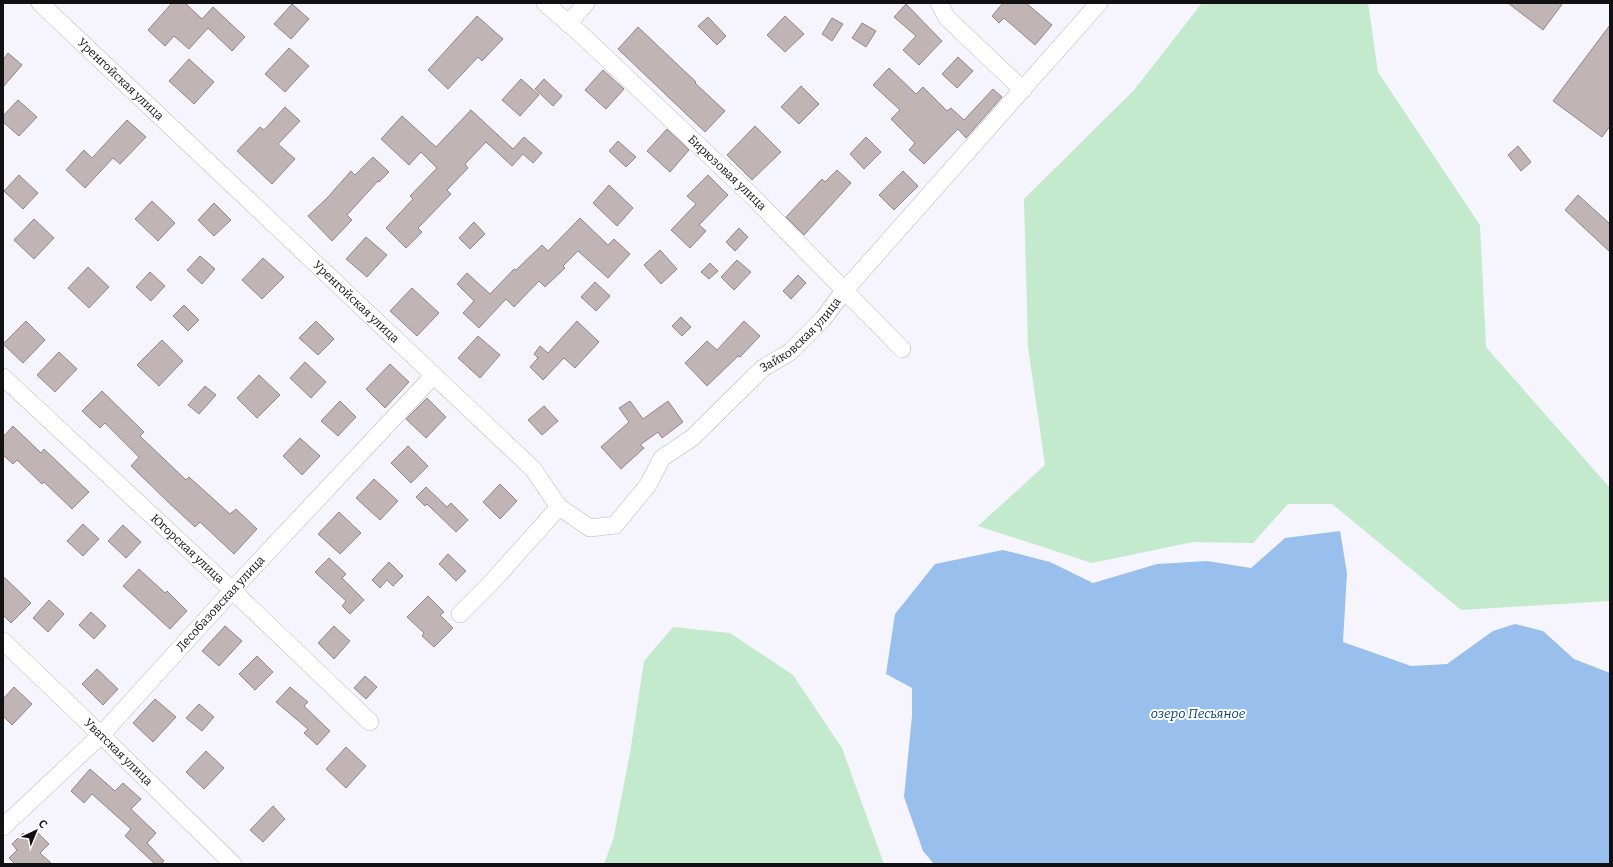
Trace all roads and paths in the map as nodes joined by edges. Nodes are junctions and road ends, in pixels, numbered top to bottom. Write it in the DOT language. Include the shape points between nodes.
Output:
graph roads {
  1 [pos="40,3"];
  2 [pos="545,3"];
  3 [pos="586,3"];
  4 [pos="939,3"];
  5 [pos="1099,3"];
  6 [pos="568,24"];
  7 [pos="1023,90"];
  8 [pos="844,291"];
  9 [pos="902,349"];
  10 [pos="434,375"];
  11 [pos="3,377"];
  12 [pos="559,507"];
  13 [pos="233,591"];
  14 [pos="460,614"];
  15 [pos="3,641"];
  16 [pos="370,722"];
  17 [pos="101,735"];
  18 [pos="3,827"];
  19 [pos="233,864"];
  1 -- 10 [label="street, Уренгойская улица"];
  2 -- 6 [label="street, Бирюзовая улица"];
  3 -- 6 [label="street"];
  4 -- 7 [label="street" via="947,18"];
  5 -- 7 [label="street, Зайковская улица"];
  6 -- 8 [label="street, Бирюзовая улица" via="753,197"];
  7 -- 8 [label="street, Зайковская улица"];
  8 -- 9 [label="street, Бирюзовая улица"];
  8 -- 12 [label="street, Зайковская улица" via="822,319 790,352 762,368 692,438 662,458 648,485 615,525 590,528"];
  10 -- 12 [label="street, Уренгойская улица" via="533,469"];
  10 -- 13 [label="street, Лесобазовская улица"];
  11 -- 13 [label="street, Югорская улица"];
  12 -- 14 [label="street"];
  13 -- 16 [label="street, Югорская улица"];
  13 -- 17 [label="street, Лесобазовская улица"];
  15 -- 17 [label="street, Уватская улица"];
  17 -- 18 [label="street, Лесобазовская улица"];
  17 -- 19 [label="street, Уватская улица"];
}
